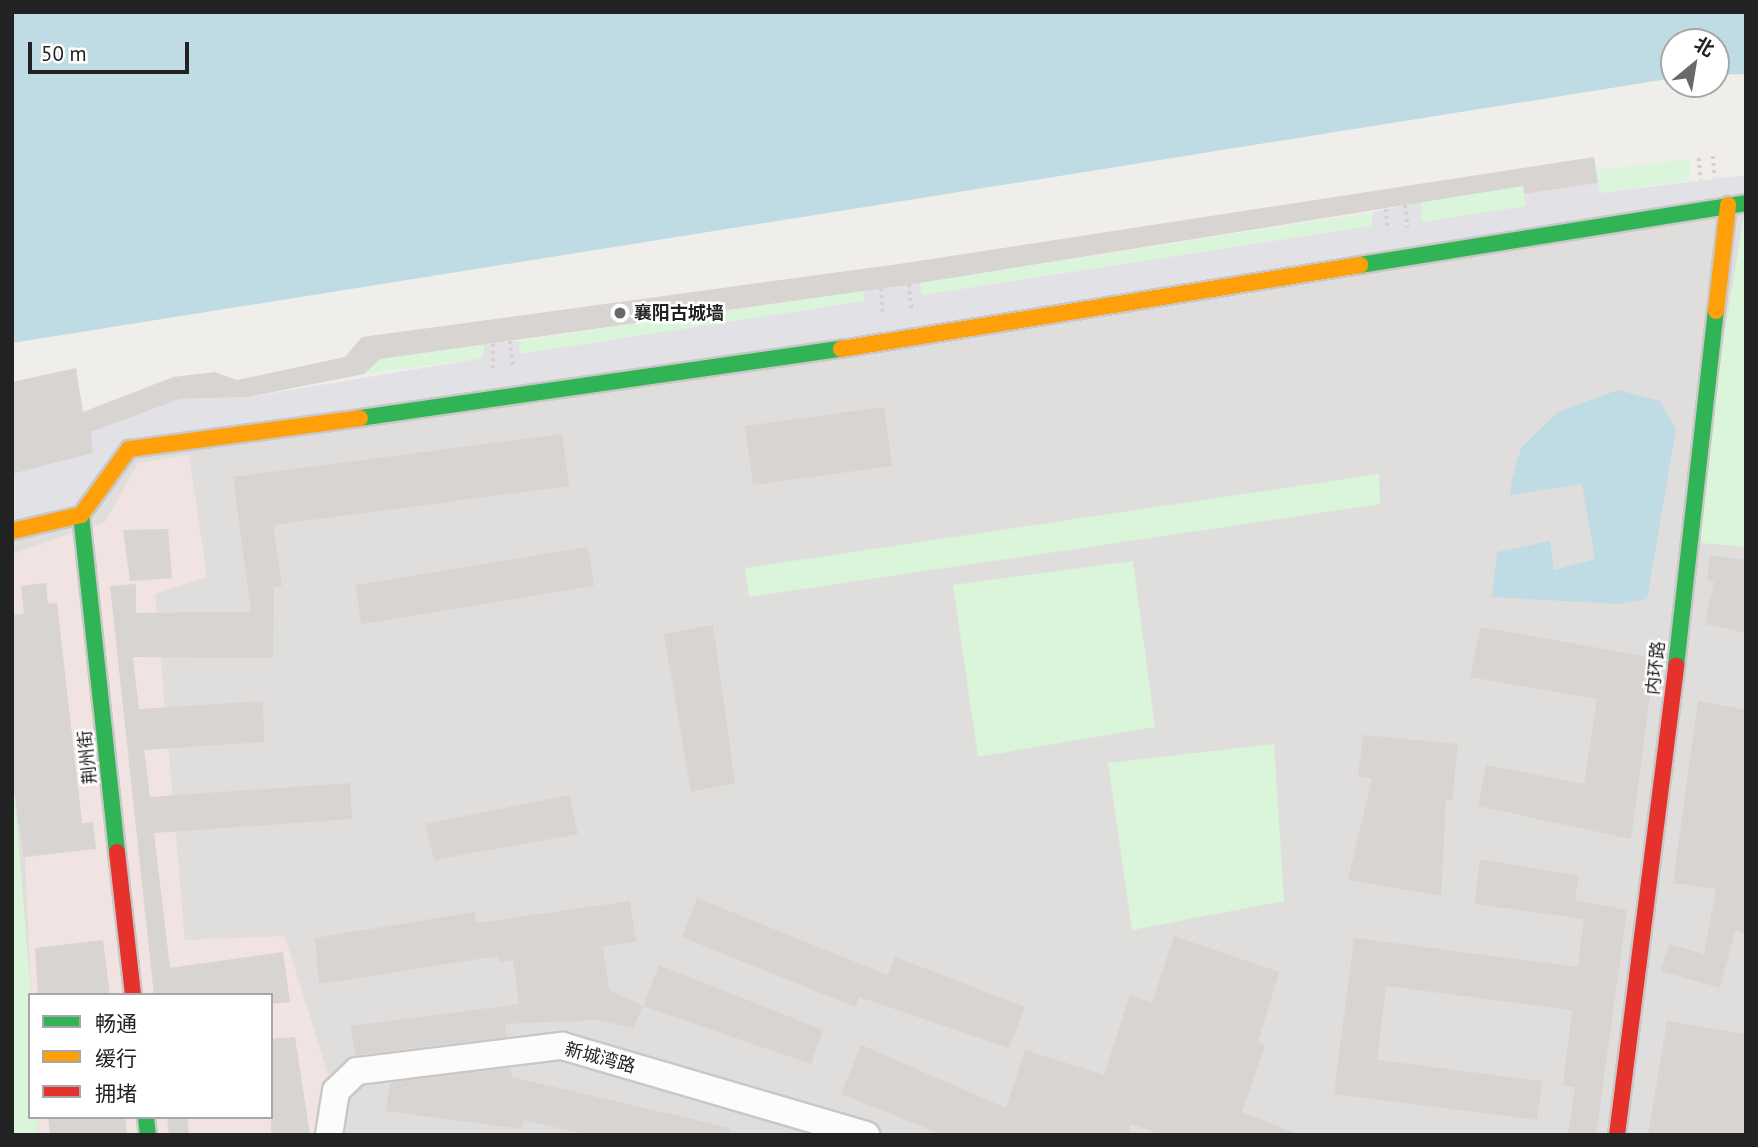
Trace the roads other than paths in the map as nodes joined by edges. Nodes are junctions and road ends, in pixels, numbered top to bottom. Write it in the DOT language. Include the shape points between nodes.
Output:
graph roads {
  1 [pos="1746,203"];
  2 [pos="1728,205"];
  3 [pos="81,515"];
  4 [pos="12,531"];
  5 [pos="133,993"];
  6 [pos="329,1135"];
  7 [pos="866,1135"];
  8 [pos="1616,1135"];
  1 -- 2 [label="street"];
  2 -- 3 [label="street" via="711,370 130,449"];
  2 -- 8 [label="street, 内环路" via="1653,872"];
  3 -- 4 [label="street"];
  3 -- 5 [label="street, 荆州街"];
  6 -- 7 [label="street, 新城湾路" via="336,1091 357,1071 562,1046"];
}
